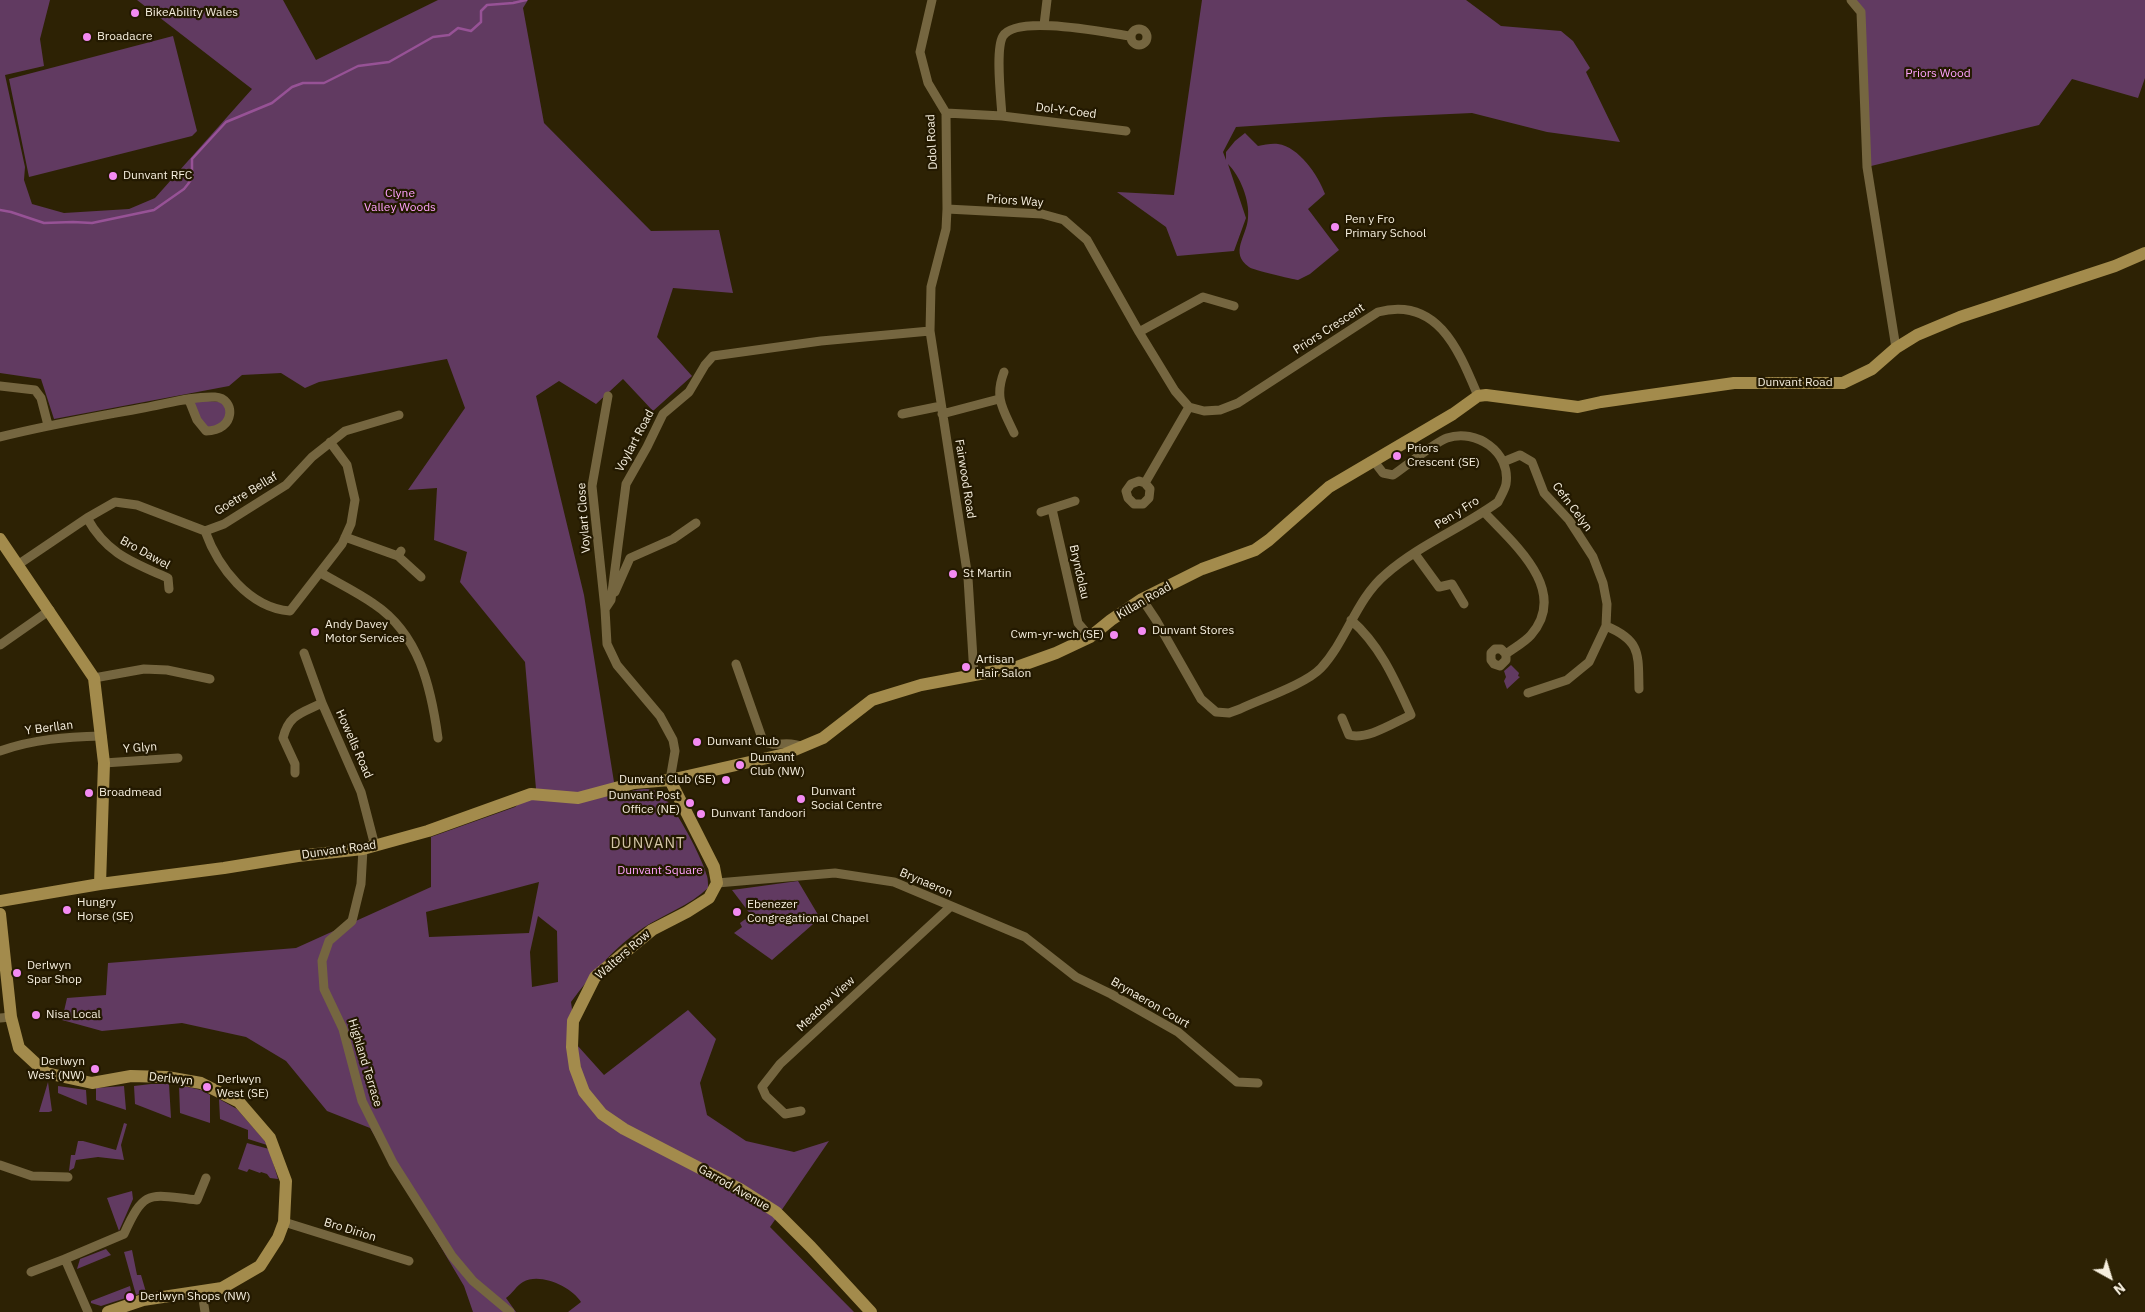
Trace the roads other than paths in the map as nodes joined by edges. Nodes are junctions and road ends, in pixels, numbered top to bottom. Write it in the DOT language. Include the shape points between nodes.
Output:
graph roads {
  1 [pos="932,0"];
  2 [pos="1047,0"];
  3 [pos="1851,0"];
  4 [pos="1044,25"];
  5 [pos="1130,36"];
  6 [pos="946,113"];
  7 [pos="1002,116"];
  8 [pos="1126,131"];
  9 [pos="947,209"];
  10 [pos="2145,253"];
  11 [pos="931,287"];
  12 [pos="1234,306"];
  13 [pos="930,331"];
  14 [pos="1139,332"];
  15 [pos="1896,348"];
  16 [pos="1004,372"];
  17 [pos="0,386"];
  18 [pos="608,396"];
  19 [pos="1478,396"];
  20 [pos="999,399"];
  21 [pos="189,400"];
  22 [pos="1188,407"];
  23 [pos="942,410"];
  24 [pos="902,414"];
  25 [pos="401,415"];
  26 [pos="48,425"];
  27 [pos="1014,433"];
  28 [pos="0,437"];
  29 [pos="330,442"];
  30 [pos="1373,460"];
  31 [pos="1503,462"];
  32 [pos="1145,483"];
  33 [pos="1076,502"];
  34 [pos="1052,509"];
  35 [pos="1041,512"];
  36 [pos="1484,512"];
  37 [pos="87,518"];
  38 [pos="696,523"];
  39 [pos="205,531"];
  40 [pos="345,537"];
  41 [pos="0,539"];
  42 [pos="1415,554"];
  43 [pos="19,564"];
  44 [pos="321,573"];
  45 [pos="421,577"];
  46 [pos="169,589"];
  47 [pos="1142,599"];
  48 [pos="611,600"];
  49 [pos="1464,604"];
  50 [pos="605,609"];
  51 [pos="50,610"];
  52 [pos="1351,620"];
  53 [pos="1606,626"];
  54 [pos="1090,637"];
  55 [pos="0,645"];
  56 [pos="304,653"];
  57 [pos="1506,654"];
  58 [pos="736,664"];
  59 [pos="974,675"];
  60 [pos="94,678"];
  61 [pos="210,678"];
  62 [pos="1640,689"];
  63 [pos="1528,693"];
  64 [pos="322,703"];
  65 [pos="1342,718"];
  66 [pos="102,736"];
  67 [pos="438,738"];
  68 [pos="802,747"];
  69 [pos="0,751"];
  70 [pos="178,757"];
  71 [pos="304,758"];
  72 [pos="104,763"];
  73 [pos="670,780"];
  74 [pos="369,848"];
  75 [pos="717,883"];
  76 [pos="100,884"];
  77 [pos="0,901"];
  78 [pos="950,907"];
  79 [pos="0,914"];
  80 [pos="1076,977"];
  81 [pos="6,1018"];
  82 [pos="1258,1083"];
  83 [pos="801,1111"];
  84 [pos="624,1129"];
  85 [pos="0,1165"];
  86 [pos="68,1177"];
  87 [pos="206,1178"];
  88 [pos="284,1222"];
  89 [pos="66,1259"];
  90 [pos="409,1261"];
  91 [pos="31,1272"];
  92 [pos="202,1292"];
  93 [pos="88,1312"];
  94 [pos="108,1312"];
  95 [pos="205,1312"];
  96 [pos="510,1312"];
  97 [pos="871,1312"];
  1 -- 6 [label="street, Ddol Road" via="920,52 928,83"];
  2 -- 4 [label="street"];
  3 -- 15 [label="street" via="1862,12 1867,167"];
  4 -- 5 [label="street"];
  4 -- 7 [label="street" via="1014,28 1004,35 1000,49"];
  6 -- 7 [label="street, Dol-Y-Coed"];
  6 -- 9 [label="street, Ddol Road"];
  7 -- 8 [label="street, Dol-Y-Coed"];
  9 -- 11 [label="street, Ddol Road" via="946,230"];
  9 -- 14 [label="street, Priors Way" via="1042,214 1064,220 1087,240"];
  10 -- 15 [label="street, Dunvant Road" via="1960,317 1917,335"];
  11 -- 13 [label="street, Fairwood Road"];
  12 -- 14 [label="street" via="1203,297"];
  13 -- 23 [label="street, Fairwood Road"];
  13 -- 48 [label="street, Voylart Road" via="821,341 713,356 689,392 663,414 626,484"];
  14 -- 22 [label="street, Priors Way"];
  15 -- 19 [label="street, Dunvant Road" via="1872,369 1844,383 1734,383 1578,407"];
  16 -- 20 [label="street"];
  17 -- 26 [label="street" via="35,390 41,398"];
  18 -- 50 [label="street, Voylart Close" via="592,486"];
  19 -- 22 [label="street, Priors Crescent" via="1451,338 1434,322 1414,311 1394,308 1378,312 1238,403 1220,410"];
  19 -- 30 [label="street, Killan Road"];
  20 -- 23 [label="street"];
  20 -- 27 [label="street"];
  21 -- 21 [label="street" via="218,397 231,411 230,418 217,431 206,431 197,420"];
  21 -- 26 [label="street"];
  22 -- 32 [label="street"];
  23 -- 24 [label="street"];
  23 -- 59 [label="street, Fairwood Road" via="968,578"];
  25 -- 29 [label="street, Goetre Bellaf" via="345,431"];
  26 -- 28 [label="street"];
  29 -- 39 [label="street, Goetre Bellaf" via="286,485 224,524"];
  29 -- 40 [label="street" via="347,465 355,500"];
  30 -- 31 [label="street" via="1383,473 1393,475 1446,438 1462,435 1475,436 1490,445"];
  30 -- 47 [label="street, Killan Road" via="1329,487 1255,550 1202,569"];
  31 -- 36 [label="street, Pen y Fro" via="1506,484 1498,502"];
  31 -- 53 [label="street, Cefn Celyn" via="1520,455 1532,462 1544,493 1568,520 1593,557 1604,587"];
  33 -- 34 [label="street"];
  34 -- 35 [label="street"];
  34 -- 54 [label="street, Bryndolau" via="1078,623"];
  36 -- 42 [label="street, Pen y Fro"];
  36 -- 57 [label="street" via="1529,560 1540,579 1545,599 1542,617 1531,636"];
  37 -- 39 [label="street" via="115,502 137,505"];
  37 -- 43 [label="street"];
  37 -- 46 [label="street, Bro Dawel" via="107,545 119,555 168,578"];
  38 -- 48 [label="street" via="674,539 630,558"];
  39 -- 44 [label="street" via="239,587 280,610 290,610"];
  40 -- 44 [label="street"];
  40 -- 45 [label="street" via="399,554"];
  41 -- 43 [label="street"];
  42 -- 49 [label="street" via="1439,587 1452,584"];
  42 -- 52 [label="street, Pen y Fro" via="1384,575"];
  43 -- 51 [label="street"];
  44 -- 67 [label="street" via="375,604 397,623 417,652 429,686 431,721"];
  47 -- 52 [label="street, Pen y Fro" via="1201,699 1216,712 1229,713 1240,709 1320,670"];
  47 -- 54 [label="street, Killan Road"];
  48 -- 50 [label="street, Voylart Road"];
  50 -- 73 [label="street" via="607,644 617,665 660,716 674,740"];
  51 -- 55 [label="street"];
  51 -- 60 [label="street"];
  52 -- 65 [label="street" via="1365,632 1388,666 1411,715 1357,737 1349,735"];
  53 -- 62 [label="street" via="1630,638 1636,651"];
  53 -- 63 [label="street, Cefn Celyn" via="1589,662 1576,674"];
  54 -- 59 [label="street, Killan Road" via="1017,667"];
  56 -- 64 [label="street, Howells Road"];
  58 -- 68 [label="street" via="763,741 770,745 792,742"];
  59 -- 68 [label="street, Killan Road" via="921,685 872,700 823,738"];
  60 -- 61 [label="street" via="144,669"];
  60 -- 66 [label="street"];
  64 -- 71 [label="street" via="287,724 283,738 295,768"];
  64 -- 74 [label="street, Howells Road" via="361,792"];
  66 -- 69 [label="street, Y Berllan" via="56,738"];
  66 -- 72 [label="street"];
  68 -- 73 [label="street, Killan Road" via="785,754"];
  70 -- 72 [label="street, Y Glyn"];
  72 -- 76 [label="street"];
  73 -- 74 [label="street, Dunvant Road" via="634,783 578,798 531,794 428,832"];
  73 -- 75 [label="street" via="714,867"];
  74 -- 76 [label="street, Dunvant Road"];
  74 -- 96 [label="street, Highland Terrace" via="352,921 329,941 322,961 324,988 343,1029 362,1101 393,1163 452,1256 473,1281"];
  75 -- 78 [label="street, Brynaeron" via="835,872 894,882"];
  75 -- 84 [label="street, Walters Row" via="709,898 652,930 595,977 573,1022 575,1068 584,1092 602,1114"];
  76 -- 77 [label="street, Dunvant Road"];
  78 -- 80 [label="street, Brynaeron" via="1025,937"];
  78 -- 83 [label="street, Meadow View" via="780,1064 762,1088 785,1114"];
  79 -- 81 [label="street, Derlwyn"];
  80 -- 82 [label="street, Brynaeron Court" via="1178,1032 1237,1082"];
  81 -- 88 [label="street, Derlwyn" via="20,1048 46,1073 92,1083 132,1076 167,1077 202,1083 239,1102 270,1138 286,1182"];
  84 -- 97 [label="street, Garrod Avenue" via="740,1189 776,1212"];
  85 -- 86 [label="street" via="32,1176"];
  87 -- 89 [label="street" via="197,1205 160,1196 151,1197 142,1201 135,1210 124,1234 115,1244"];
  88 -- 90 [label="street, Bro Dirion"];
  88 -- 92 [label="street, Derlwyn" via="260,1266 222,1288"];
  89 -- 91 [label="street"];
  89 -- 93 [label="street"];
  92 -- 94 [label="street, Derlwyn" via="143,1300"];
  92 -- 95 [label="street"];
}
